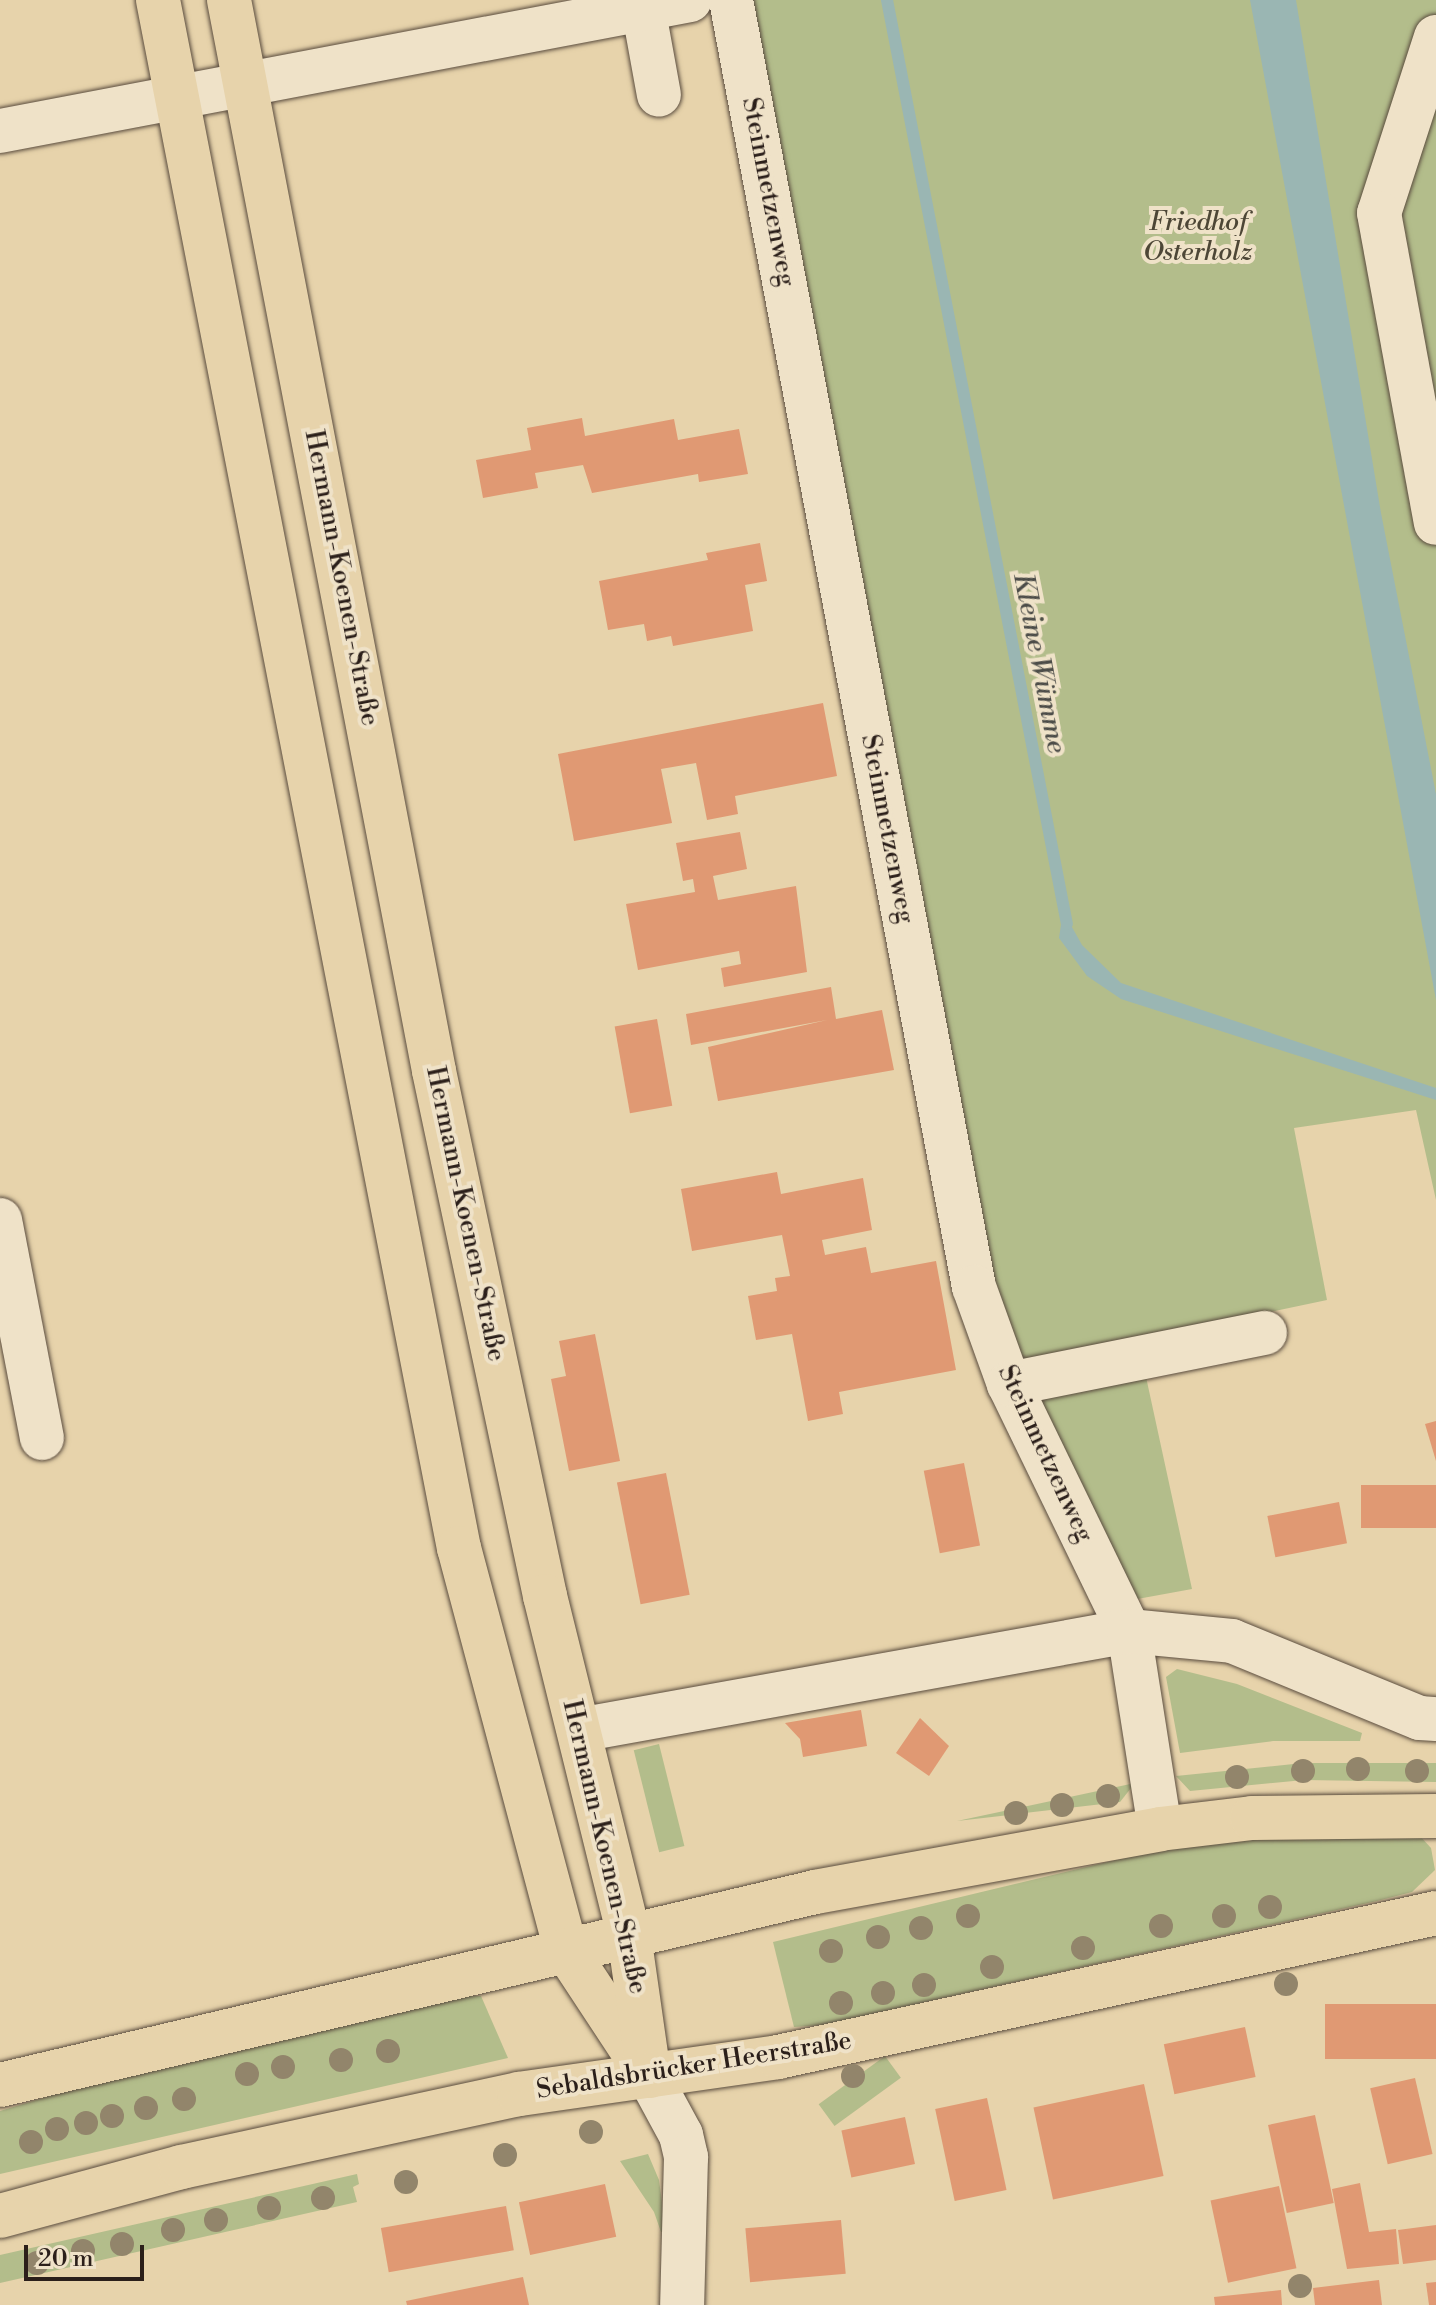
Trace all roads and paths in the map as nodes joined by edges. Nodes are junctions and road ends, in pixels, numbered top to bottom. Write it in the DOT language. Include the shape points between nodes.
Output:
graph roads {
  1 [pos="158,0"];
  2 [pos="229,0"];
  3 [pos="690,0"];
  4 [pos="731,0"];
  5 [pos="643,7"];
  6 [pos="1436,37"];
  7 [pos="245,85"];
  8 [pos="659,95"];
  9 [pos="176,97"];
  10 [pos="0,131"];
  11 [pos="1436,523"];
  12 [pos="0,1220"];
  13 [pos="1265,1333"];
  14 [pos="1009,1384"];
  15 [pos="42,1438"];
  16 [pos="1129,1631"];
  17 [pos="1436,1719"];
  18 [pos="579,1730"];
  19 [pos="1436,1816"];
  20 [pos="1160,1829"];
  21 [pos="1436,1913"];
  22 [pos="629,1935"];
  23 [pos="566,1950"];
  24 [pos="649,2076"];
  25 [pos="0,2085"];
  26 [pos="0,2216"];
  27 [pos="682,2305"];
  1 -- 9 [label="main road, Hermann-Koenen-Straße"];
  2 -- 7 [label="main road, Hermann-Koenen-Straße"];
  3 -- 5 [label="street"];
  4 -- 14 [label="street, Steinmetzenweg" via="974,1287"];
  5 -- 7 [label="street"];
  5 -- 8 [label="street"];
  6 -- 11 [label="street" via="1379,213"];
  7 -- 9 [label="street"];
  7 -- 18 [label="main road, Hermann-Koenen-Straße" via="434,1071 545,1596"];
  9 -- 10 [label="street"];
  9 -- 23 [label="main road, Hermann-Koenen-Straße" via="459,1548"];
  12 -- 15 [label="street"];
  13 -- 14 [label="street"];
  14 -- 16 [label="street, Steinmetzenweg"];
  16 -- 17 [label="street" via="1232,1641 1405,1712"];
  16 -- 18 [label="street"];
  16 -- 20 [label="street, Steinmetzenweg"];
  18 -- 22 [label="main road, Hermann-Koenen-Straße"];
  19 -- 20 [label="main road" via="1252,1818"];
  20 -- 22 [label="main road" via="815,1892"];
  21 -- 24 [label="main road, Sebaldsbrücker Heerstraße" via="778,2057"];
  22 -- 23 [label="main road"];
  22 -- 24 [label="main road, Hermann-Koenen-Straße"];
  23 -- 24 [label="main road, Hermann-Koenen-Straße"];
  23 -- 25 [label="main road"];
  24 -- 26 [label="main road, Sebaldsbrücker Heerstraße" via="519,2094 181,2167"];
  24 -- 27 [label="street" via="681,2135 686,2157"];
}
